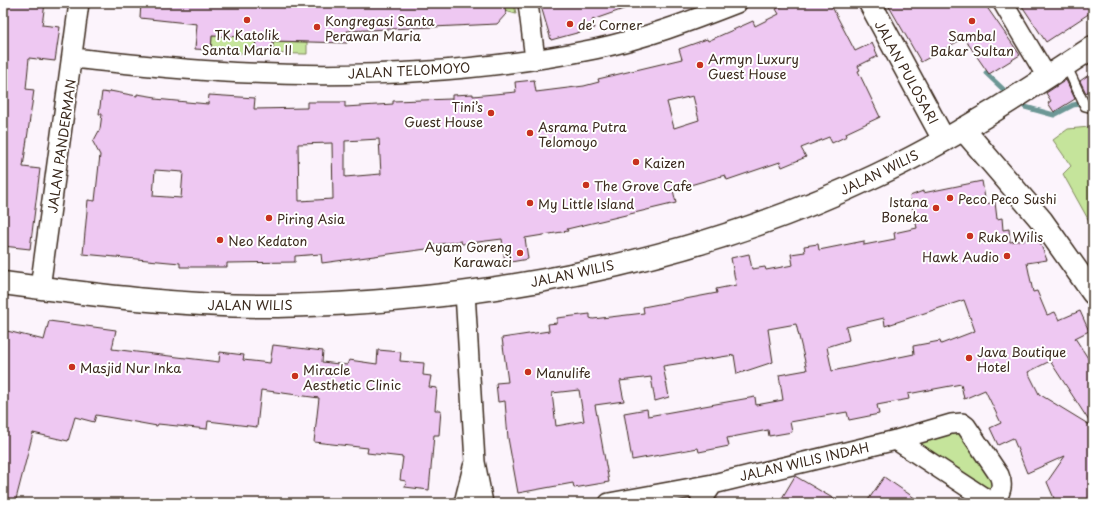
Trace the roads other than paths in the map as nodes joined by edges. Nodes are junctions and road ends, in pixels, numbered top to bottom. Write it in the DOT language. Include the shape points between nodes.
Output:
graph roads {
  1 [pos="79,3"];
  2 [pos="528,3"];
  3 [pos="737,3"];
  4 [pos="870,3"];
  5 [pos="1003,3"];
  6 [pos="1093,47"];
  7 [pos="72,58"];
  8 [pos="535,59"];
  9 [pos="1066,65"];
  10 [pos="1047,77"];
  11 [pos="1086,104"];
  12 [pos="963,129"];
  13 [pos="944,140"];
  14 [pos="3,283"];
  15 [pos="40,288"];
  16 [pos="465,292"];
  17 [pos="1093,293"];
  18 [pos="896,440"];
  19 [pos="475,462"];
  20 [pos="713,484"];
  21 [pos="464,503"];
  22 [pos="483,503"];
  23 [pos="609,503"];
  24 [pos="700,503"];
  25 [pos="994,503"];
  1 -- 7 [label="street, JALAN PANDERMAN"];
  2 -- 8 [label="street"];
  3 -- 8 [label="street, JALAN TELOMOYO" via="640,37 596,49"];
  4 -- 13 [label="main road, JALAN PULOSARI"];
  5 -- 10 [label="street"];
  6 -- 9 [label="main road, JALAN WILIS"];
  7 -- 8 [label="street, JALAN TELOMOYO" via="241,73 360,74 472,67"];
  7 -- 15 [label="street, JALAN PANDERMAN"];
  9 -- 10 [label="main road, JALAN WILIS"];
  9 -- 11 [label="lane"];
  10 -- 12 [label="main road, JALAN WILIS"];
  12 -- 13 [label="main road, JALAN WILIS"];
  12 -- 17 [label="main road" via="1042,221"];
  13 -- 16 [label="main road, JALAN WILIS" via="876,176 811,204 737,231 594,270"];
  14 -- 15 [label="main road, JALAN WILIS"];
  15 -- 16 [label="main road, JALAN WILIS" via="118,298 277,306"];
  16 -- 19 [label="street"];
  18 -- 20 [label="street, JALAN WILIS INDAH"];
  18 -- 25 [label="street, JALAN WILIS INDAH"];
  18 -- 25 [label="street, JALAN WILIS INDAH" via="950,424 966,426 1002,482 1002,489"];
  19 -- 21 [label="street"];
  19 -- 22 [label="street"];
  20 -- 23 [label="street, JALAN WILIS INDAH"];
  20 -- 24 [label="street"];
}
